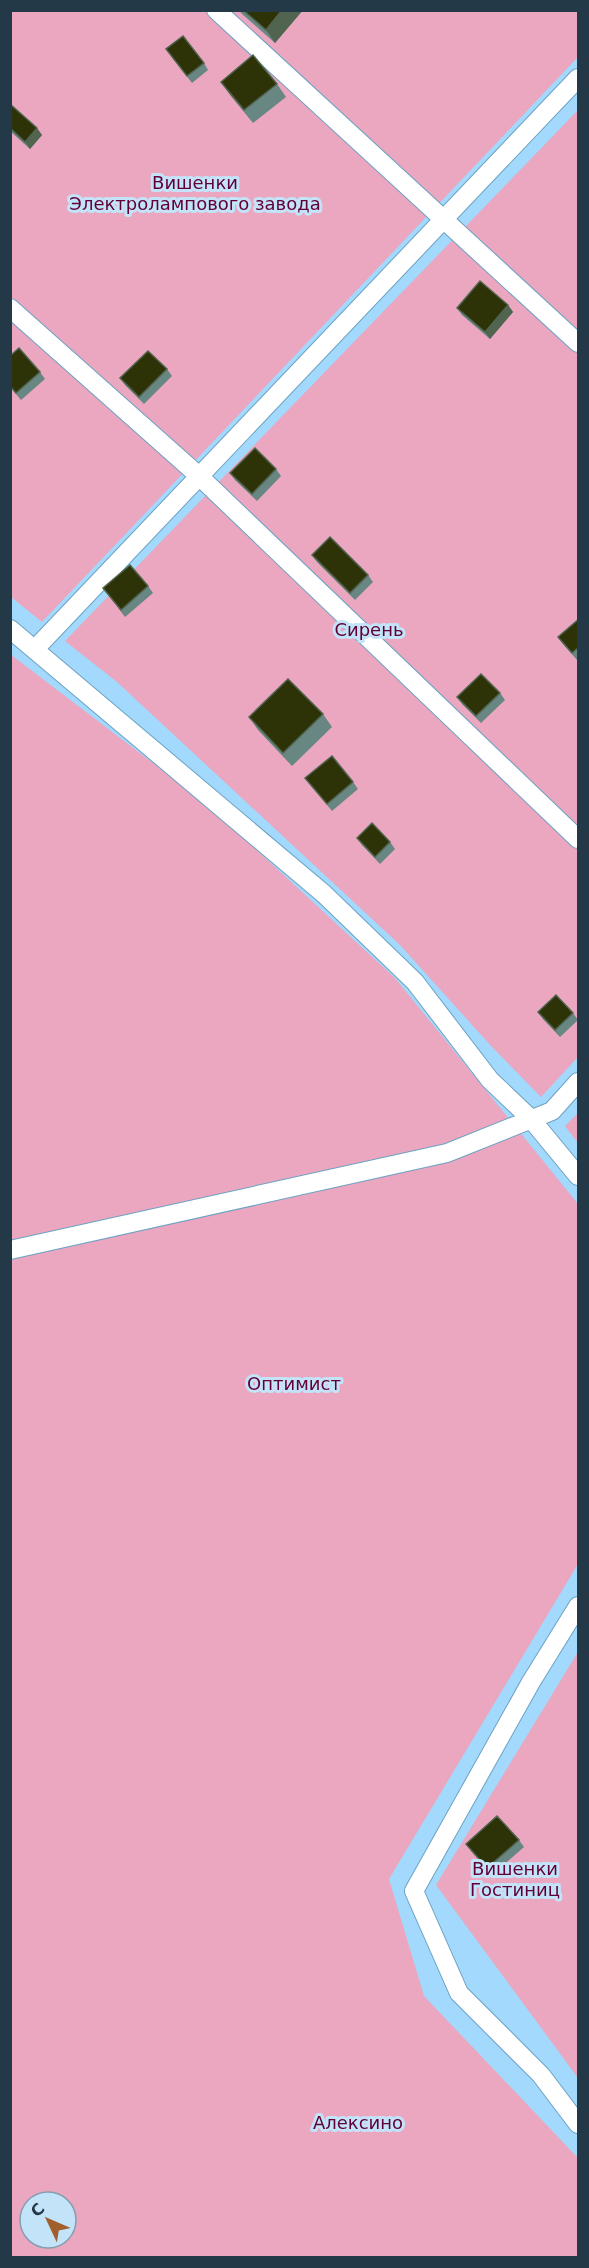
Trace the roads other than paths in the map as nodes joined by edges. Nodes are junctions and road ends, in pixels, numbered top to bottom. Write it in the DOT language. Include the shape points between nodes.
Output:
graph roads {
  1 [pos="216,10"];
  2 [pos="579,78"];
  3 [pos="444,219"];
  4 [pos="10,308"];
  5 [pos="579,343"];
  6 [pos="200,476"];
  7 [pos="10,629"];
  8 [pos="35,649"];
  9 [pos="579,839"];
  10 [pos="579,1082"];
  11 [pos="531,1119"];
  12 [pos="579,1176"];
  13 [pos="10,1250"];
  14 [pos="579,1605"];
  15 [pos="579,2124"];
  1 -- 3 [label="lane"];
  2 -- 3 [label="lane"];
  3 -- 5 [label="lane"];
  3 -- 6 [label="lane"];
  4 -- 6 [label="lane"];
  6 -- 8 [label="lane"];
  6 -- 9 [label="lane"];
  7 -- 8 [label="lane"];
  8 -- 11 [label="lane" via="324,894 415,982 490,1080"];
  10 -- 11 [label="lane" via="552,1111"];
  11 -- 12 [label="lane"];
  11 -- 13 [label="lane" via="447,1153"];
  14 -- 15 [label="lane" via="531,1682 414,1891 459,1993 541,2075"];
}
